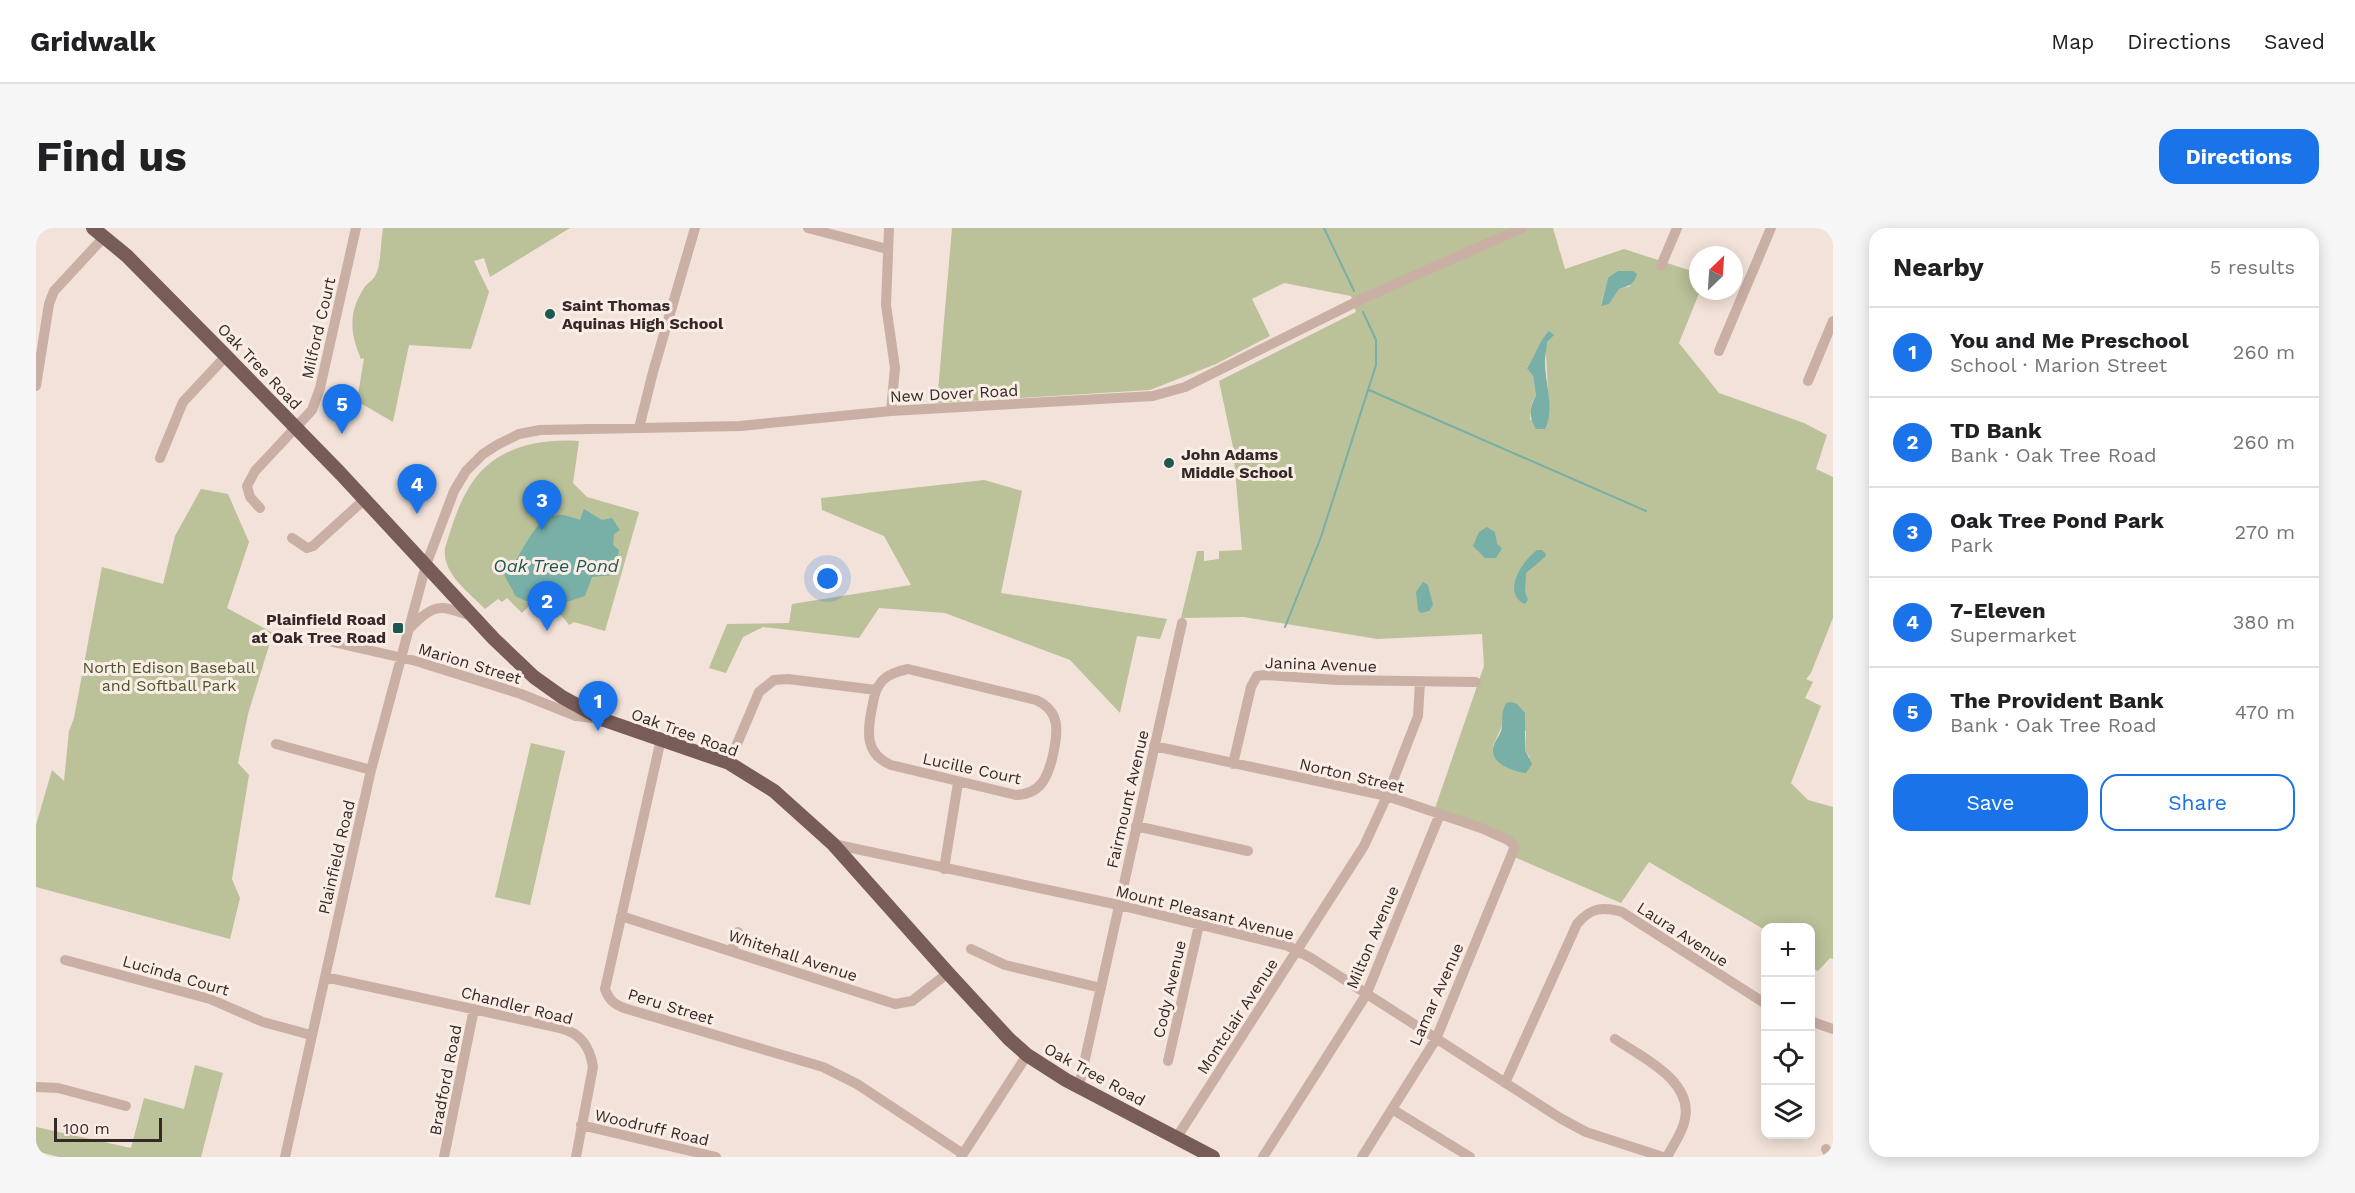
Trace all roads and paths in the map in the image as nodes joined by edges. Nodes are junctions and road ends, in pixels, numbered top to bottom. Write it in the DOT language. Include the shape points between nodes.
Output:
graph roads {
  1 [pos="356,228"];
  2 [pos="695,228"];
  3 [pos="808,228"];
  4 [pos="889,228"];
  5 [pos="1522,228"];
  6 [pos="1677,228"];
  7 [pos="1771,228"];
  8 [pos="99,232"];
  9 [pos="887,249"];
  10 [pos="1661,266"];
  11 [pos="1833,321"];
  12 [pos="39,345"];
  13 [pos="1719,351"];
  14 [pos="226,356"];
  15 [pos="1808,381"];
  16 [pos="36,386"];
  17 [pos="891,411"];
  18 [pos="297,428"];
  19 [pos="639,428"];
  20 [pos="160,458"];
  21 [pos="364,499"];
  22 [pos="260,508"];
  23 [pos="292,538"];
  24 [pos="426,565"];
  25 [pos="474,618"];
  26 [pos="1182,623"];
  27 [pos="409,630"];
  28 [pos="324,640"];
  29 [pos="402,658"];
  30 [pos="1420,682"];
  31 [pos="1476,682"];
  32 [pos="876,690"];
  33 [pos="604,720"];
  34 [pos="661,739"];
  35 [pos="276,744"];
  36 [pos="1154,747"];
  37 [pos="729,763"];
  38 [pos="1233,764"];
  39 [pos="371,770"];
  40 [pos="958,783"];
  41 [pos="1387,796"];
  42 [pos="1440,814"];
  43 [pos="1136,826"];
  44 [pos="833,844"];
  45 [pos="1248,851"];
  46 [pos="1506,868"];
  47 [pos="944,869"];
  48 [pos="1119,905"];
  49 [pos="621,916"];
  50 [pos="1199,925"];
  51 [pos="738,932"];
  52 [pos="971,949"];
  53 [pos="732,950"];
  54 [pos="1298,950"];
  55 [pos="65,960"];
  56 [pos="948,973"];
  57 [pos="325,977"];
  58 [pos="1101,988"];
  59 [pos="1366,995"];
  60 [pos="1761,1001"];
  61 [pos="474,1009"];
  62 [pos="1815,1024"];
  63 [pos="1833,1029"];
  64 [pos="311,1035"];
  65 [pos="1436,1039"];
  66 [pos="1615,1039"];
  67 [pos="1027,1054"];
  68 [pos="1168,1061"];
  69 [pos="1505,1083"];
  70 [pos="1079,1086"];
  71 [pos="36,1087"];
  72 [pos="126,1106"];
  73 [pos="1392,1109"];
  74 [pos="581,1125"];
  75 [pos="1177,1137"];
  76 [pos="962,1155"];
  77 [pos="285,1157"];
  78 [pos="444,1157"];
  79 [pos="576,1157"];
  80 [pos="716,1157"];
  81 [pos="1213,1157"];
  82 [pos="1263,1157"];
  83 [pos="1362,1157"];
  84 [pos="1470,1157"];
  85 [pos="1665,1157"];
  1 -- 18 [label="street, Milford Court" via="320,388 312,410"];
  2 -- 19 [label="street"];
  3 -- 9 [label="street"];
  4 -- 9 [label="street"];
  5 -- 17 [label="street, New Dover Road" via="1380,290 1171,392 1132,399"];
  6 -- 10 [label="street"];
  7 -- 13 [label="street"];
  8 -- 12 [label="street" via="54,291"];
  8 -- 14 [label="main road, Oak Tree Road"];
  9 -- 17 [label="street" via="886,305 895,368"];
  11 -- 15 [label="street"];
  12 -- 16 [label="street"];
  14 -- 18 [label="main road, Oak Tree Road"];
  14 -- 20 [label="street" via="183,402"];
  17 -- 19 [label="street, New Dover Road" via="740,426"];
  18 -- 21 [label="main road, Oak Tree Road"];
  18 -- 22 [label="street, Milford Court" via="250,478 247,491"];
  19 -- 24 [label="street, New Dover Road" via="540,430 496,444 461,478"];
  21 -- 23 [label="street" via="313,546 307,548"];
  21 -- 24 [label="main road, Oak Tree Road"];
  24 -- 25 [label="main road, Oak Tree Road"];
  24 -- 27 [label="street, Plainfield Road"];
  25 -- 27 [label="street" via="441,608 430,610"];
  25 -- 33 [label="main road, Oak Tree Road" via="534,677"];
  26 -- 36 [label="street, Fairmount Avenue"];
  27 -- 29 [label="street, Plainfield Road"];
  28 -- 29 [label="street, Marion Street"];
  29 -- 33 [label="street, Marion Street" via="521,694 576,716"];
  29 -- 39 [label="street, Plainfield Road"];
  30 -- 31 [label="street, Janina Avenue"];
  30 -- 38 [label="street, Janina Avenue" via="1257,676"];
  30 -- 41 [label="street, Montclair Avenue" via="1418,716"];
  32 -- 37 [label="street" via="774,680 759,692"];
  32 -- 40 [label="street, Lucille Court" via="867,733 874,753 891,765"];
  32 -- 40 [label="street, Lucille Court" via="892,674 916,670 1036,700 1052,712 1058,734 1048,775 1041,786 1016,795"];
  33 -- 34 [label="main road, Oak Tree Road"];
  34 -- 37 [label="main road, Oak Tree Road"];
  34 -- 49 [label="street, Peru Street"];
  35 -- 39 [label="street"];
  36 -- 38 [label="street, Norton Street"];
  36 -- 43 [label="street, Fairmount Avenue"];
  37 -- 44 [label="main road, Oak Tree Road" via="774,791"];
  38 -- 41 [label="street, Norton Street"];
  39 -- 57 [label="street, Plainfield Road"];
  40 -- 47 [label="street"];
  41 -- 42 [label="street, Norton Street"];
  41 -- 54 [label="street, Montclair Avenue" via="1364,846"];
  42 -- 46 [label="street, Norton Street" via="1508,840 1514,849"];
  42 -- 59 [label="street, Milton Avenue"];
  43 -- 45 [label="street"];
  43 -- 48 [label="street, Fairmount Avenue"];
  44 -- 47 [label="street, Mount Pleasant Avenue"];
  44 -- 56 [label="main road, Oak Tree Road"];
  46 -- 65 [label="street, Lamar Avenue"];
  47 -- 48 [label="street, Mount Pleasant Avenue"];
  48 -- 50 [label="street, Mount Pleasant Avenue"];
  48 -- 58 [label="street, Fairmount Avenue"];
  49 -- 53 [label="street, Whitehall Avenue"];
  49 -- 76 [label="street, Peru Street" via="605,989 615,1004 823,1067 857,1084"];
  50 -- 54 [label="street, Mount Pleasant Avenue"];
  50 -- 68 [label="street, Cody Avenue"];
  51 -- 53 [label="street"];
  52 -- 58 [label="street" via="1005,966"];
  53 -- 56 [label="street, Whitehall Avenue" via="895,1004 912,1001"];
  54 -- 59 [label="street, Mount Pleasant Avenue"];
  54 -- 75 [label="street, Montclair Avenue"];
  55 -- 64 [label="street, Lucinda Court" via="210,999 263,1022"];
  56 -- 67 [label="main road, Oak Tree Road"];
  57 -- 61 [label="street, Chandler Road"];
  57 -- 64 [label="street, Plainfield Road"];
  58 -- 70 [label="street, Fairmount Avenue"];
  59 -- 65 [label="street, Mount Pleasant Avenue"];
  59 -- 82 [label="street, Milton Avenue"];
  60 -- 69 [label="street, Laura Avenue" via="1622,912 1594,910 1577,924"];
  61 -- 74 [label="street, Chandler Road" via="561,1028 579,1036 593,1068"];
  61 -- 78 [label="street, Bradford Road"];
  62 -- 63 [label="street"];
  64 -- 77 [label="street, Plainfield Road"];
  65 -- 69 [label="street, Mount Pleasant Avenue"];
  65 -- 73 [label="street, Lamar Avenue"];
  66 -- 85 [label="street" via="1666,1074 1684,1099 1685,1119"];
  67 -- 70 [label="main road, Oak Tree Road"];
  67 -- 76 [label="street"];
  69 -- 85 [label="street, Mount Pleasant Avenue" via="1586,1132"];
  70 -- 75 [label="main road, Oak Tree Road"];
  71 -- 72 [label="street" via="58,1088"];
  73 -- 83 [label="street, Lamar Avenue"];
  73 -- 84 [label="street"];
  74 -- 79 [label="street, Chandler Road"];
  74 -- 80 [label="street, Woodruff Road"];
  75 -- 81 [label="main road, Oak Tree Road"];
}
